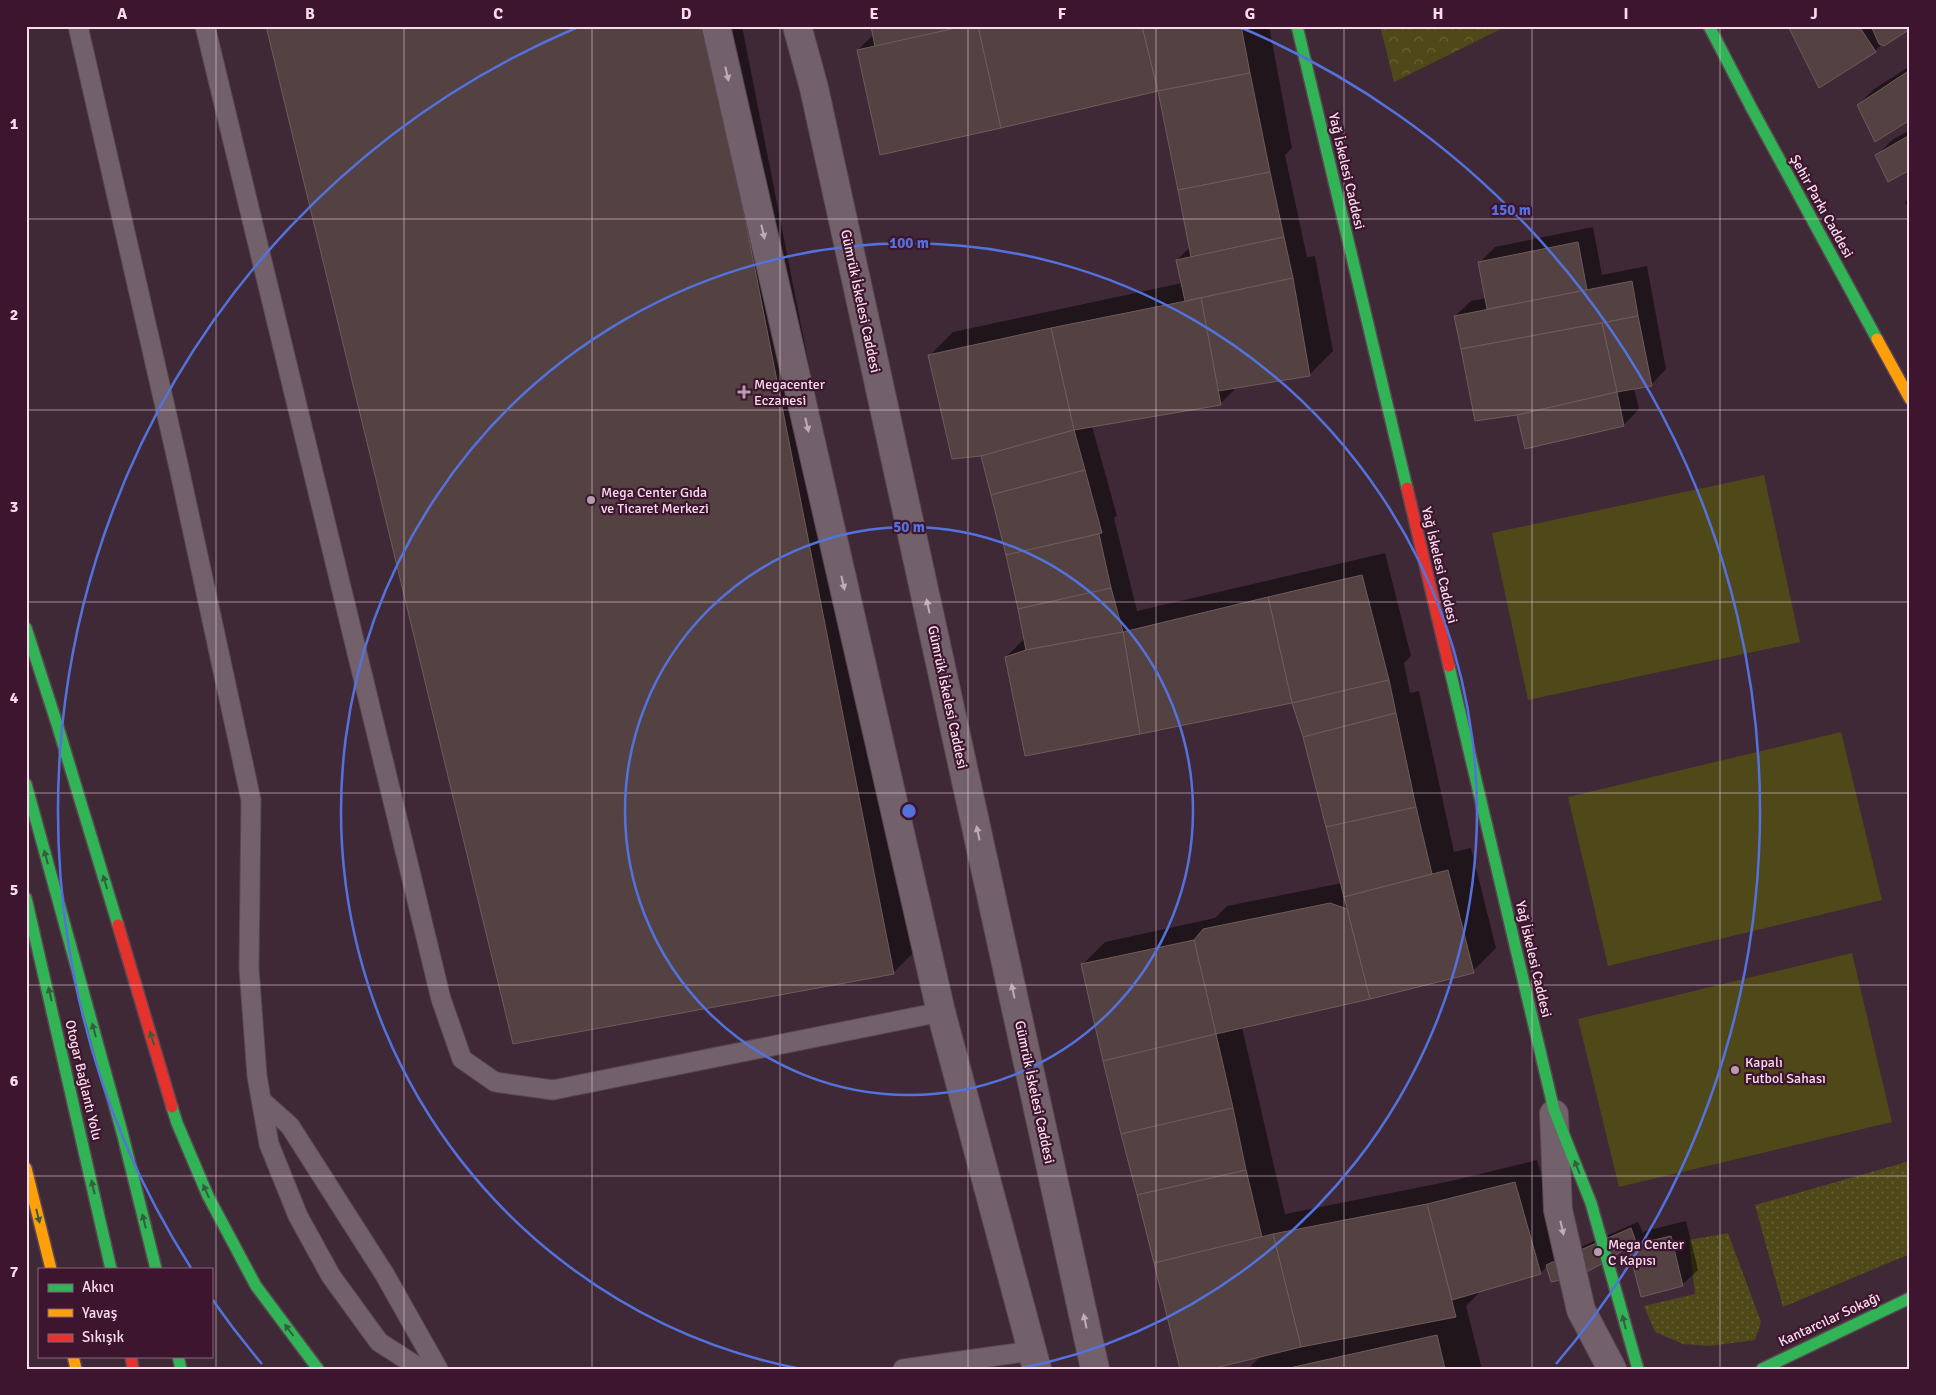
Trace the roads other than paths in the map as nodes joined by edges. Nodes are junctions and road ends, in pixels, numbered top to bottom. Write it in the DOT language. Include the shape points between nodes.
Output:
graph roads {
  1 [pos="78,26"];
  2 [pos="205,26"];
  3 [pos="716,26"];
  4 [pos="797,26"];
  5 [pos="1297,26"];
  6 [pos="1709,26"];
  7 [pos="1910,399"];
  8 [pos="26,628"];
  9 [pos="26,784"];
  10 [pos="26,898"];
  11 [pos="941,1012"];
  12 [pos="262,1101"];
  13 [pos="1554,1110"];
  14 [pos="26,1168"];
  15 [pos="51,1268"];
  16 [pos="111,1268"];
  17 [pos="156,1268"];
  18 [pos="1910,1298"];
  19 [pos="1035,1360"];
  20 [pos="318,1369"];
  21 [pos="421,1369"];
  22 [pos="438,1369"];
  23 [pos="904,1369"];
  24 [pos="1095,1369"];
  25 [pos="1612,1369"];
  26 [pos="1638,1369"];
  27 [pos="1762,1369"];
  1 -- 12 [label="lane" via="251,800 249,968 257,1076"];
  2 -- 11 [label="lane" via="441,999 462,1059 495,1082 553,1090"];
  3 -- 11 [label="street, one-way"];
  24 -- 4 [label="street, Gümrük İskelesi Caddesi, one-way" via="814,88"];
  5 -- 13 [label="main road, Yağ İskelesi Caddesi"];
  6 -- 7 [label="main road, Şehir Parkı Caddesi"];
  20 -- 8 [label="main road, one-way" via="256,1286 208,1196 177,1123"];
  17 -- 9 [label="main road, one-way" via="123,1136"];
  16 -- 10 [label="main road, Otogar Bağlantı Yolu, one-way"];
  11 -- 19 [label="street"];
  12 -- 21 [label="lane" via="269,1144 298,1216 331,1276 379,1342"];
  12 -- 22 [label="lane" via="290,1126 385,1275"];
  13 -- 25 [label="street, one-way" via="1558,1210 1581,1310"];
  26 -- 13 [label="main road, Yağ İskelesi Caddesi, one-way" via="1591,1203"];
  14 -- 15 [label="main road, one-way"];
  18 -- 27 [label="main road, Kantarcılar Sokağı"];
  19 -- 23 [label="lane"];
}
